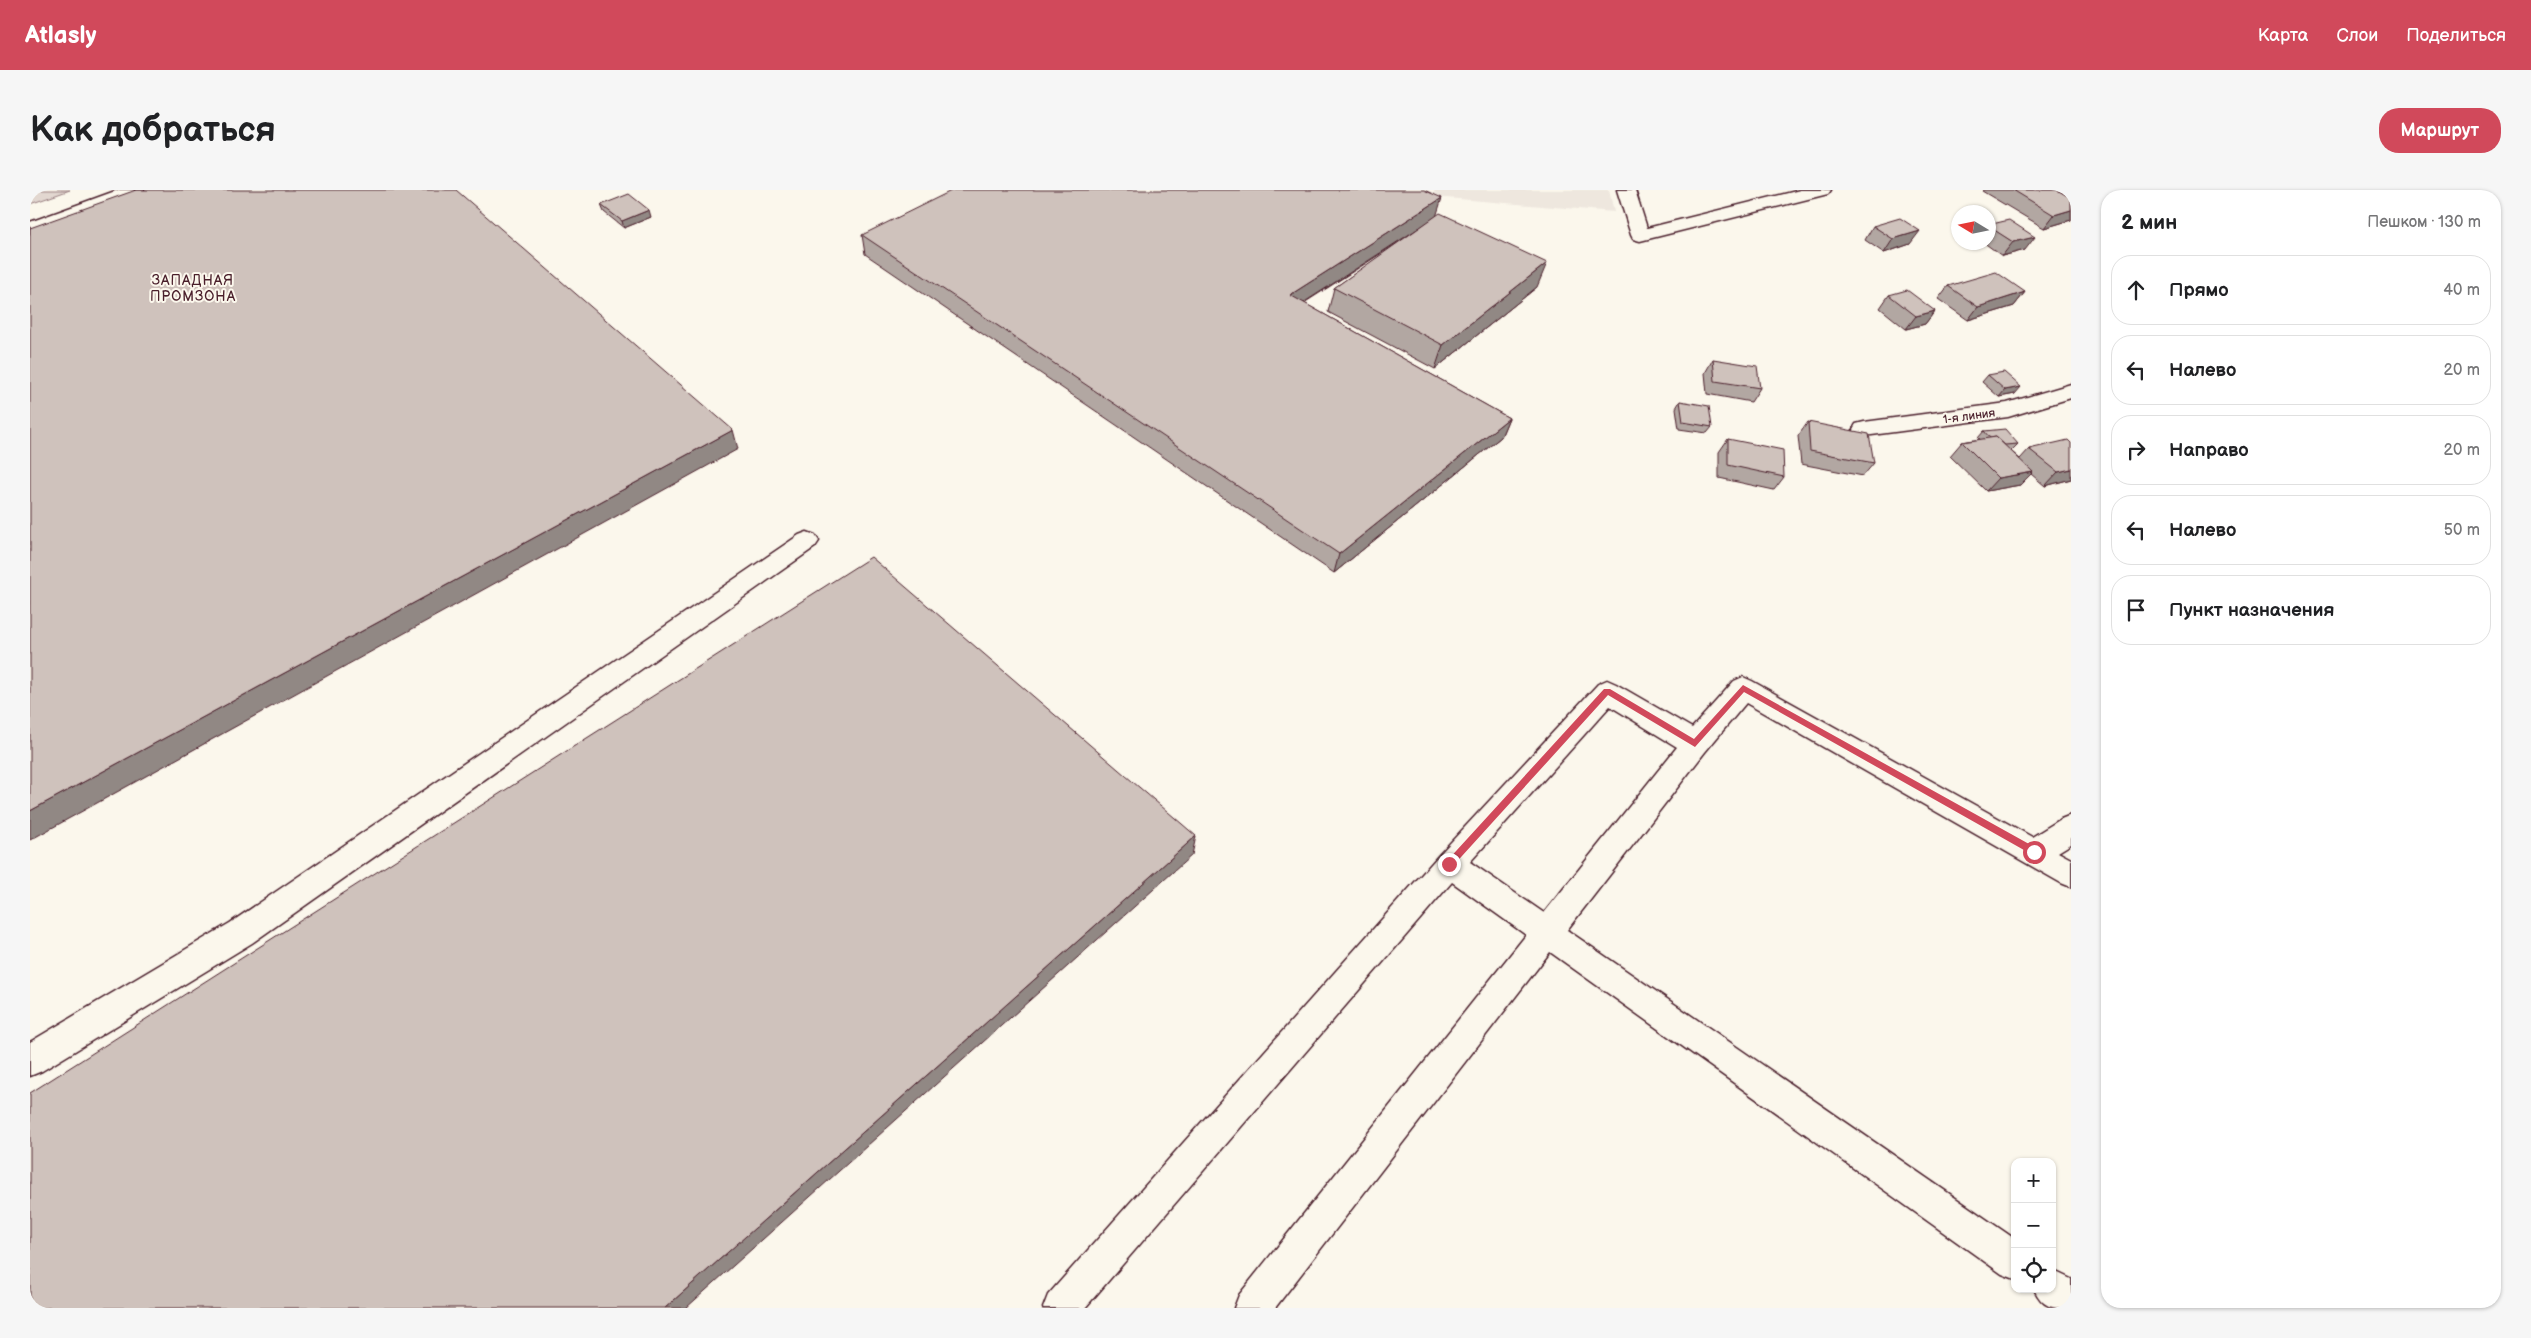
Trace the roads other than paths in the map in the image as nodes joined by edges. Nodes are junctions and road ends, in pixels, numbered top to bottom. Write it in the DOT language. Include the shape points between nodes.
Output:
graph roads {
  1 [pos="135,190"];
  2 [pos="1626,190"];
  3 [pos="1822,190"];
  4 [pos="30,228"];
  5 [pos="2071,391"];
  6 [pos="1864,429"];
  7 [pos="807,540"];
  8 [pos="1695,744"];
  9 [pos="2071,828"];
  10 [pos="2034,852"];
  11 [pos="1449,864"];
  12 [pos="2071,874"];
  13 [pos="1547,932"];
  14 [pos="30,1060"];
  15 [pos="2011,1259"];
  16 [pos="2056,1291"];
  17 [pos="2071,1301"];
  18 [pos="1062,1308"];
  19 [pos="1252,1308"];
  1 -- 4 [label="street"];
  2 -- 3 [label="street" via="1640,235"];
  5 -- 6 [label="street, 1-я линия" via="2008,410"];
  7 -- 14 [label="street" via="241,933"];
  8 -- 10 [label="street" via="1743,688"];
  8 -- 11 [label="street" via="1607,691"];
  8 -- 13 [label="street"];
  9 -- 10 [label="street"];
  10 -- 12 [label="street"];
  11 -- 13 [label="street"];
  11 -- 18 [label="street"];
  13 -- 15 [label="street"];
  13 -- 19 [label="street"];
  16 -- 17 [label="street"];
}
